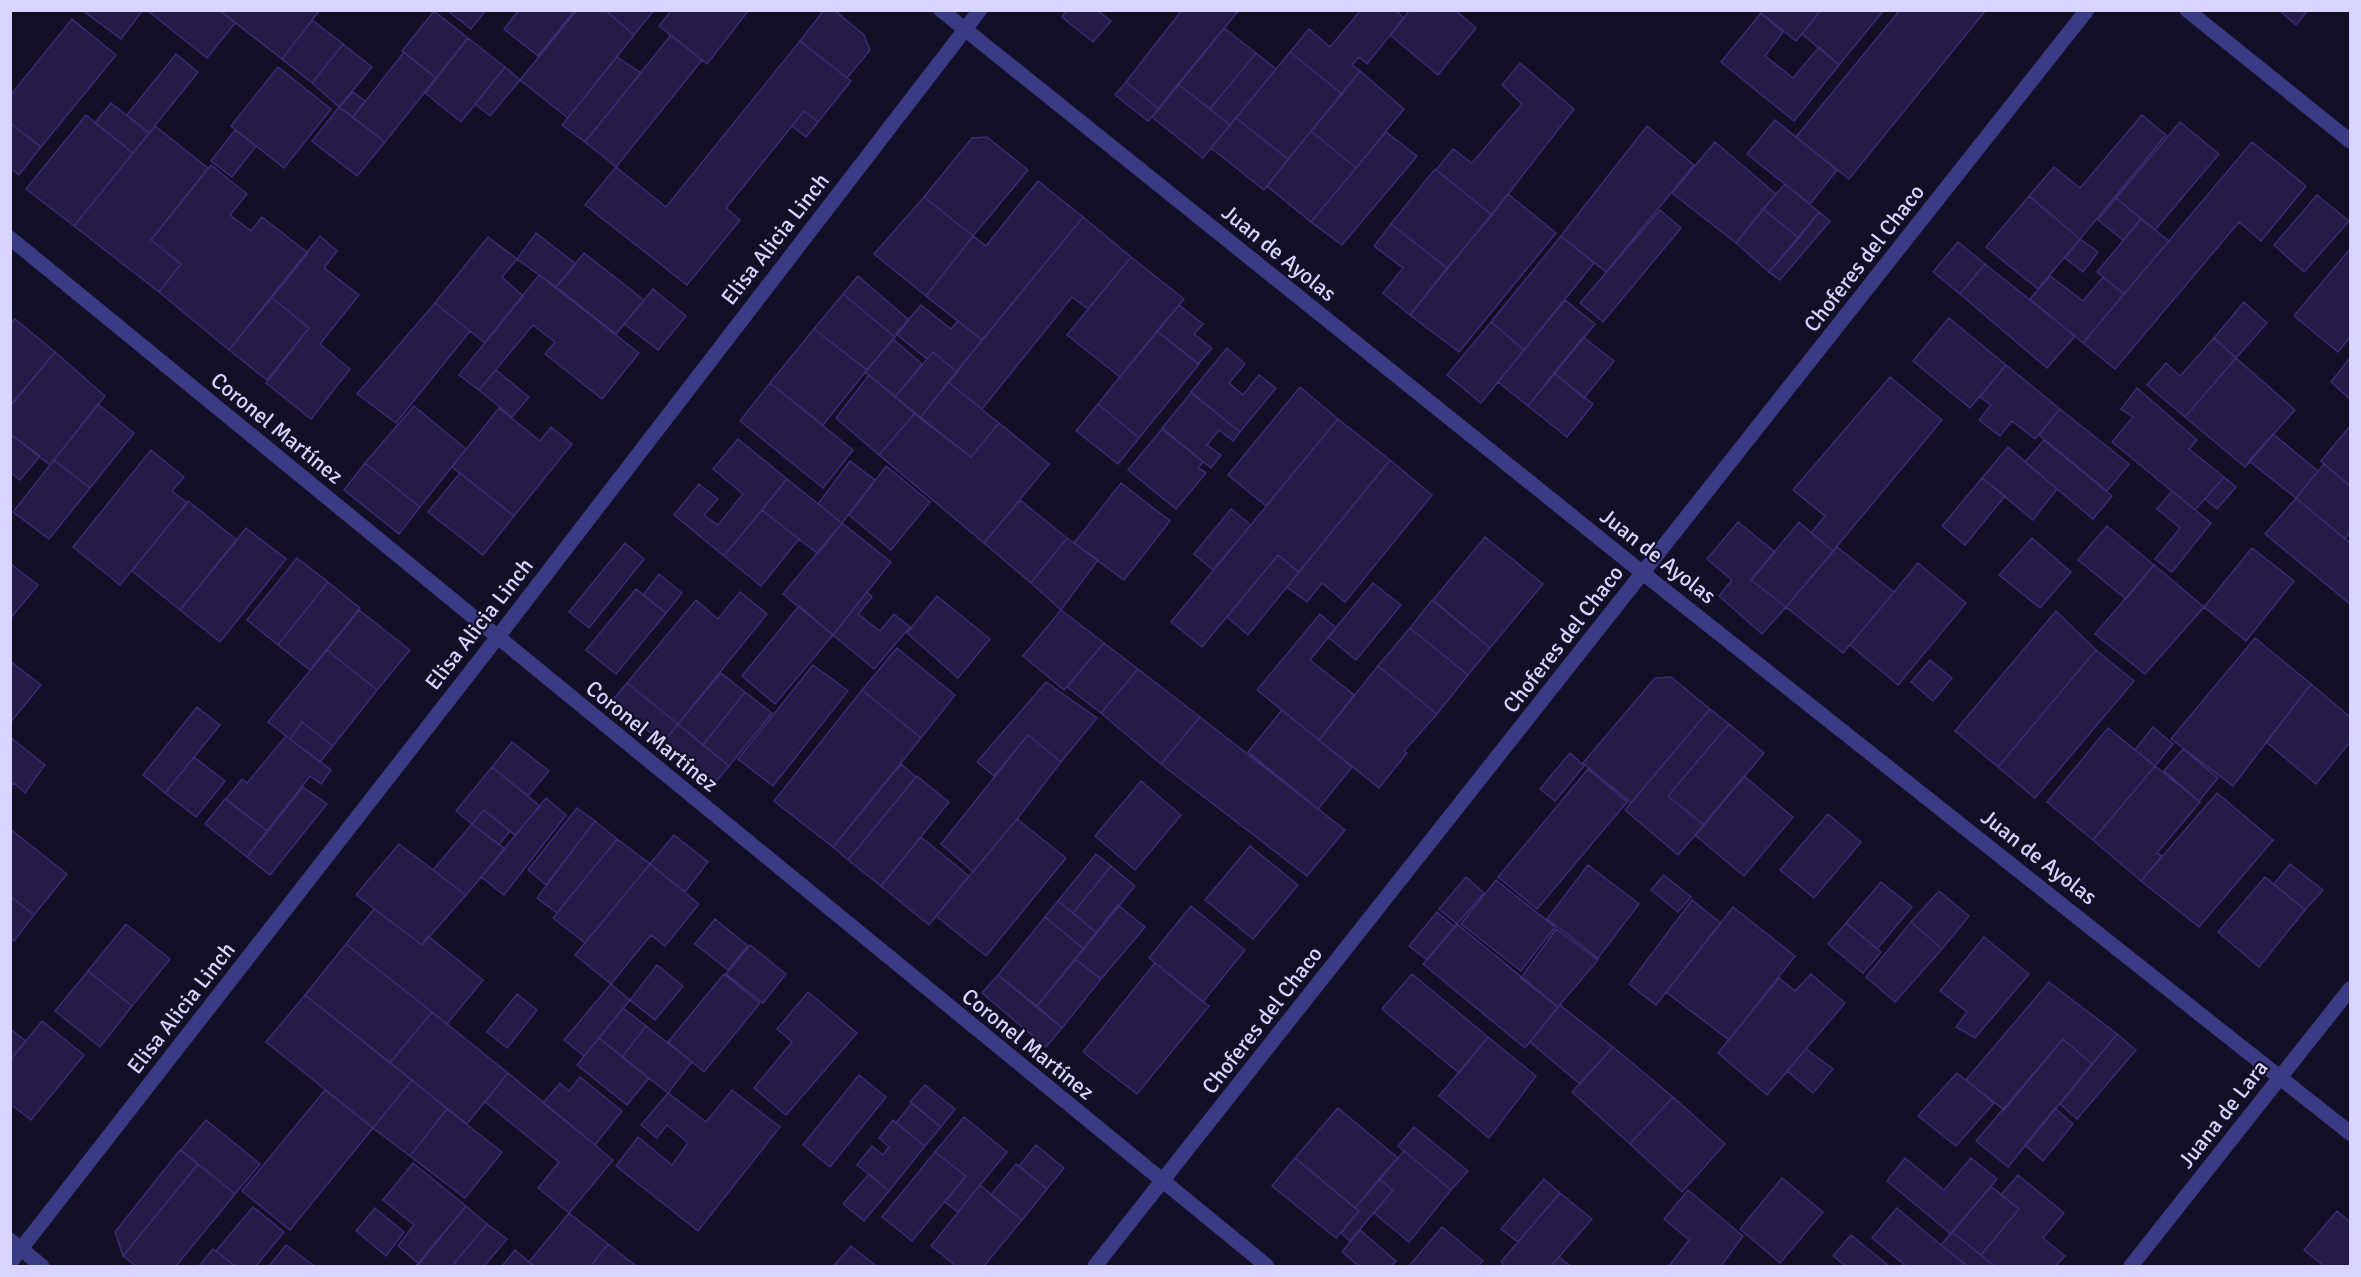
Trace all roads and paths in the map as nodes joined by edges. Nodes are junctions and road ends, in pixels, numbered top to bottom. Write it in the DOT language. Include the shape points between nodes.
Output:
graph roads {
  1 [pos="941,10"];
  2 [pos="980,10"];
  3 [pos="2087,10"];
  4 [pos="2187,10"];
  5 [pos="964,30"];
  6 [pos="2350,141"];
  7 [pos="10,238"];
  8 [pos="1644,574"];
  9 [pos="497,638"];
  10 [pos="2350,989"];
  11 [pos="2282,1077"];
  12 [pos="2350,1132"];
  13 [pos="1162,1182"];
  14 [pos="16,1245"];
  15 [pos="10,1263"];
  16 [pos="42,1266"];
  17 [pos="1095,1266"];
  18 [pos="1267,1266"];
  19 [pos="2131,1266"];
  1 -- 5 [label="street, Juan de Ayolas"];
  2 -- 5 [label="street, Elisa Alicia Linch"];
  3 -- 8 [label="street, Choferes del Chaco"];
  4 -- 6 [label="street"];
  5 -- 8 [label="street, Juan de Ayolas"];
  5 -- 9 [label="street, Elisa Alicia Linch"];
  7 -- 9 [label="street, Coronel Martínez"];
  8 -- 11 [label="street, Juan de Ayolas"];
  8 -- 13 [label="street, Choferes del Chaco"];
  9 -- 13 [label="street, Coronel Martínez"];
  9 -- 14 [label="street, Elisa Alicia Linch"];
  10 -- 11 [label="street, Juana de Lara"];
  11 -- 12 [label="street, Juan de Ayolas"];
  11 -- 19 [label="street, Juana de Lara"];
  13 -- 17 [label="street, Choferes del Chaco"];
  13 -- 18 [label="street, Coronel Martínez"];
  14 -- 15 [label="street, Elisa Alicia Linch"];
  14 -- 16 [label="street"];
}
